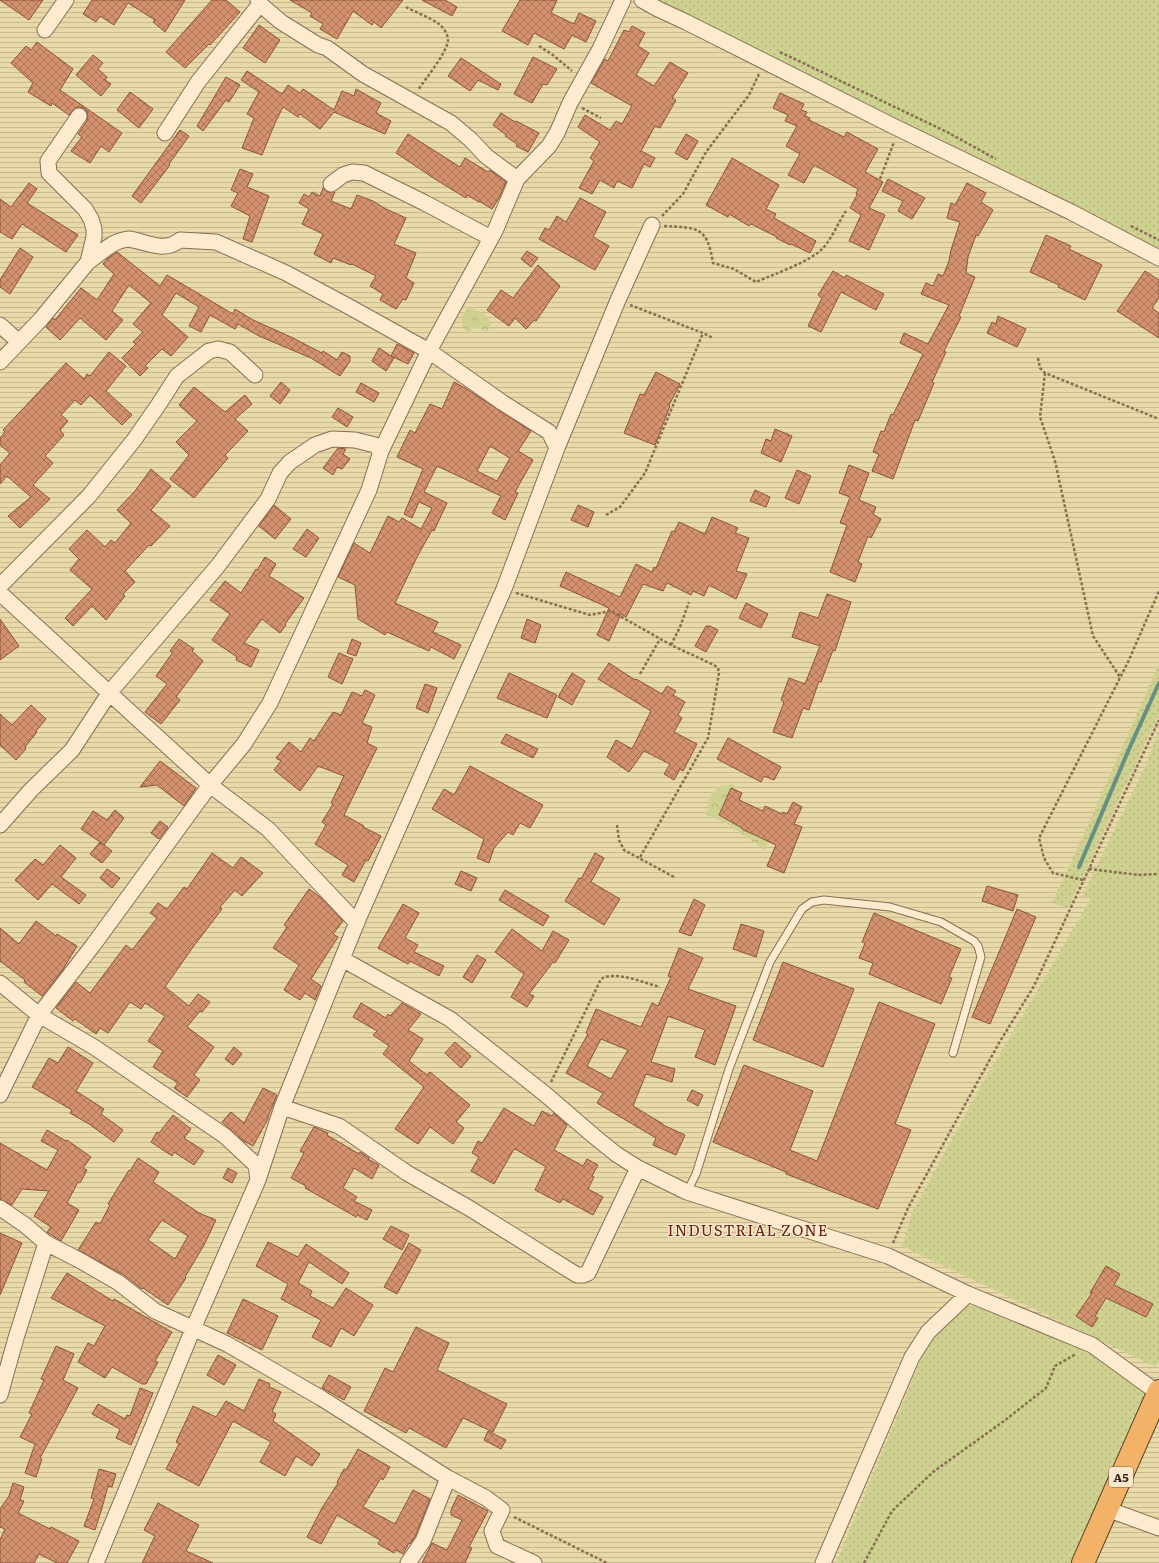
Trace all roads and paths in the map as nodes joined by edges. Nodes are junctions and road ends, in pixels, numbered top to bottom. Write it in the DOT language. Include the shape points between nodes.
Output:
graph roads {
  1 [pos="66,0"];
  2 [pos="623,0"];
  3 [pos="642,0"];
  4 [pos="259,2"];
  5 [pos="406,6"];
  6 [pos="46,30"];
  7 [pos="539,46"];
  8 [pos="769,55"];
  9 [pos="572,74"];
  10 [pos="411,100"];
  11 [pos="570,103"];
  12 [pos="79,116"];
  13 [pos="601,118"];
  14 [pos="895,127"];
  15 [pos="165,133"];
  16 [pos="998,160"];
  17 [pos="517,179"];
  18 [pos="880,179"];
  19 [pos="331,184"];
  20 [pos="846,211"];
  21 [pos="1128,224"];
  22 [pos="652,225"];
  23 [pos="491,238"];
  24 [pos="1159,240"];
  25 [pos="1159,258"];
  26 [pos="88,262"];
  27 [pos="618,300"];
  28 [pos="0,325"];
  29 [pos="703,333"];
  30 [pos="713,338"];
  31 [pos="19,342"];
  32 [pos="429,351"];
  33 [pos="1038,358"];
  34 [pos="0,362"];
  35 [pos="1045,373"];
  36 [pos="255,375"];
  37 [pos="1159,419"];
  38 [pos="557,448"];
  39 [pos="381,452"];
  40 [pos="606,515"];
  41 [pos="0,586"];
  42 [pos="504,589"];
  43 [pos="1159,591"];
  44 [pos="0,593"];
  45 [pos="689,602"];
  46 [pos="660,639"];
  47 [pos="671,645"];
  48 [pos="640,674"];
  49 [pos="1120,678"];
  50 [pos="110,692"];
  51 [pos="1159,720"];
  52 [pos="210,785"];
  53 [pos="0,825"];
  54 [pos="617,825"];
  55 [pos="639,859"];
  56 [pos="1089,869"];
  57 [pos="1159,874"];
  58 [pos="674,877"];
  59 [pos="1083,880"];
  60 [pos="357,923"];
  61 [pos="342,959"];
  62 [pos="0,983"];
  63 [pos="660,987"];
  64 [pos="39,1015"];
  65 [pos="953,1053"];
  66 [pos="545,1094"];
  67 [pos="0,1095"];
  68 [pos="282,1106"];
  69 [pos="638,1168"];
  70 [pos="258,1180"];
  71 [pos="687,1192"];
  72 [pos="0,1208"];
  73 [pos="46,1243"];
  74 [pos="888,1256"];
  75 [pos="968,1294"];
  76 [pos="193,1329"];
  77 [pos="1092,1345"];
  78 [pos="1158,1392"];
  79 [pos="0,1395"];
  80 [pos="448,1478"];
  81 [pos="1107,1509"];
  82 [pos="502,1510"];
  83 [pos="1159,1528"];
  84 [pos="96,1563"];
  85 [pos="408,1563"];
  86 [pos="534,1563"];
  87 [pos="607,1563"];
  88 [pos="822,1563"];
  89 [pos="864,1563"];
  90 [pos="1083,1563"];
  1 -- 6 [label="street"];
  2 -- 11 [label="street"];
  3 -- 8 [label="street" via="686,22"];
  4 -- 10 [label="street" via="286,25 327,48 388,90"];
  4 -- 15 [label="street" via="198,82"];
  5 -- 10 [label="path" via="438,24 448,37 438,62"];
  7 -- 9 [label="path" via="571,70"];
  8 -- 14 [label="street"];
  8 -- 16 [label="path" via="947,132"];
  8 -- 22 [label="path" via="749,95 706,152 683,194"];
  10 -- 17 [label="street" via="451,123 486,156"];
  11 -- 13 [label="path"];
  11 -- 17 [label="street" via="550,146"];
  12 -- 26 [label="street" via="48,162 48,167 49,173 91,219 94,237"];
  14 -- 18 [label="path" via="894,145"];
  14 -- 25 [label="street" via="1071,212"];
  17 -- 23 [label="street"];
  19 -- 23 [label="street" via="342,175 352,172 364,173"];
  20 -- 22 [label="path" via="823,248 797,264 756,282 734,269 713,264 710,247 703,235 693,228"];
  21 -- 24 [label="path"];
  22 -- 27 [label="street"];
  23 -- 32 [label="street"];
  26 -- 31 [label="street"];
  26 -- 32 [label="street" via="115,242 129,239 167,247 180,240 216,242 286,273"];
  27 -- 29 [label="path"];
  27 -- 38 [label="street"];
  28 -- 31 [label="street"];
  29 -- 30 [label="path"];
  29 -- 40 [label="path" via="645,473 620,507"];
  31 -- 34 [label="street"];
  32 -- 38 [label="street" via="502,403 549,432"];
  32 -- 39 [label="street"];
  33 -- 35 [label="path" via="1040,368"];
  35 -- 37 [label="path"];
  35 -- 49 [label="path" via="1040,417 1055,462 1093,636"];
  36 -- 41 [label="street" via="230,352 218,349 209,351 176,376 134,440 89,496"];
  38 -- 42 [label="street"];
  39 -- 50 [label="street" via="375,445 355,440 332,439 315,444 290,462 280,473 268,499 217,567"];
  39 -- 52 [label="street" via="369,490 270,703 244,744"];
  42 -- 46 [label="path" via="590,615 611,611"];
  42 -- 60 [label="street"];
  43 -- 49 [label="path"];
  44 -- 50 [label="street"];
  45 -- 47 [label="path"];
  46 -- 47 [label="path"];
  46 -- 48 [label="path"];
  47 -- 55 [label="path" via="714,665 719,673 708,738"];
  49 -- 59 [label="path" via="1039,838 1044,858 1053,874"];
  50 -- 52 [label="street"];
  50 -- 53 [label="street" via="72,750"];
  51 -- 56 [label="path"];
  52 -- 60 [label="street" via="268,829"];
  52 -- 64 [label="street"];
  54 -- 55 [label="path" via="619,840 624,850"];
  55 -- 58 [label="path"];
  56 -- 57 [label="path" via="1139,875"];
  56 -- 59 [label="path"];
  59 -- 74 [label="path" via="1034,986 999,1043 908,1208"];
  60 -- 61 [label="street"];
  61 -- 66 [label="street" via="450,1019"];
  61 -- 68 [label="street"];
  62 -- 64 [label="street"];
  63 -- 66 [label="path" via="616,975 601,979"];
  64 -- 67 [label="street"];
  64 -- 70 [label="street" via="94,1047 224,1136 256,1165"];
  65 -- 71 [label="lane" via="981,958 974,941 941,922 890,907 824,900 812,902 802,909 770,962 729,1070 696,1174"];
  66 -- 69 [label="street" via="616,1154"];
  68 -- 69 [label="street" via="338,1126 407,1173 577,1275 588,1273"];
  68 -- 70 [label="street"];
  69 -- 71 [label="street"];
  70 -- 76 [label="street"];
  71 -- 74 [label="street"];
  72 -- 73 [label="street"];
  73 -- 76 [label="street" via="119,1283 154,1310"];
  73 -- 79 [label="street"];
  74 -- 75 [label="street"];
  75 -- 77 [label="street"];
  75 -- 88 [label="street" via="928,1332 912,1357"];
  76 -- 80 [label="street" via="227,1344 321,1398"];
  76 -- 84 [label="street"];
  77 -- 78 [label="street"];
  77 -- 89 [label="path" via="1055,1366 1046,1388 933,1472 892,1511"];
  78 -- 81 [label="highway, A5"];
  80 -- 82 [label="street" via="486,1498"];
  80 -- 85 [label="street" via="423,1541"];
  81 -- 83 [label="street"];
  81 -- 90 [label="highway, A5"];
  82 -- 86 [label="street" via="492,1531 497,1546"];
  82 -- 87 [label="path"];
}
